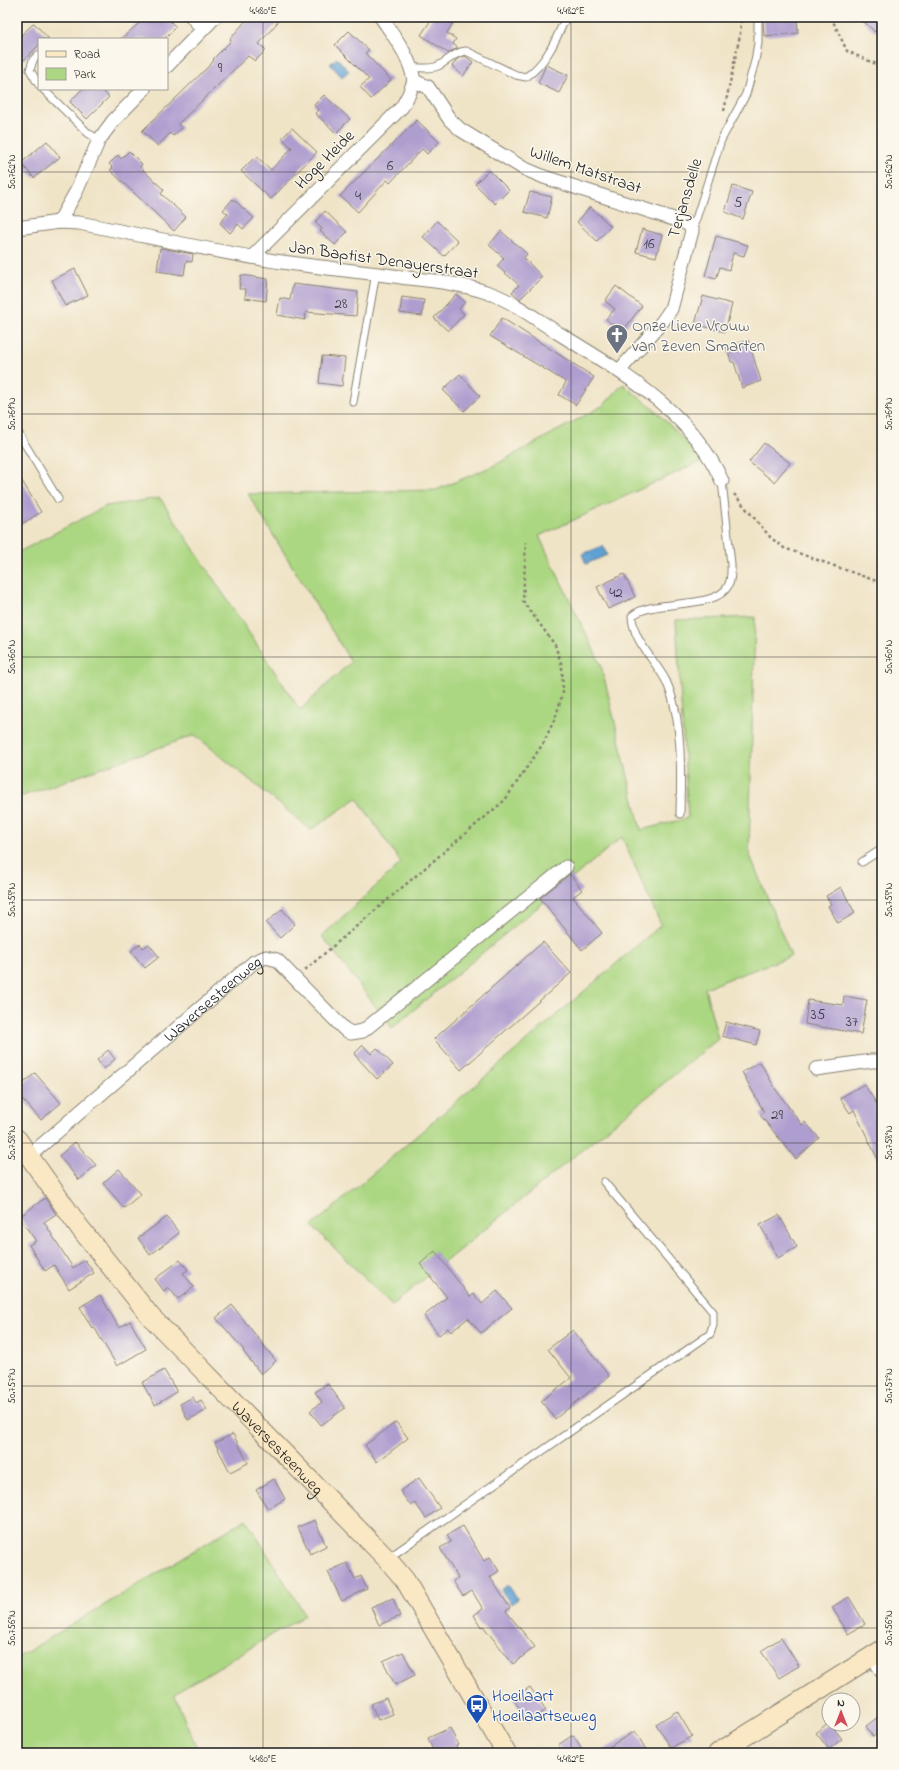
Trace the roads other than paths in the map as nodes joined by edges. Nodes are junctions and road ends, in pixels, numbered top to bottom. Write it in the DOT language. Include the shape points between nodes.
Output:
graph roads {
  1 [pos="192,17"];
  2 [pos="215,17"];
  3 [pos="381,17"];
  4 [pos="566,17"];
  5 [pos="758,17"];
  6 [pos="203,29"];
  7 [pos="38,55"];
  8 [pos="168,65"];
  9 [pos="412,67"];
  10 [pos="414,81"];
  11 [pos="38,83"];
  12 [pos="44,90"];
  13 [pos="143,90"];
  14 [pos="99,140"];
  15 [pos="59,222"];
  16 [pos="17,228"];
  17 [pos="692,228"];
  18 [pos="252,257"];
  19 [pos="376,273"];
  20 [pos="619,371"];
  21 [pos="353,402"];
  22 [pos="17,431"];
  23 [pos="722,481"];
  24 [pos="58,499"];
  25 [pos="680,814"];
  26 [pos="882,849"];
  27 [pos="862,862"];
  28 [pos="566,866"];
  29 [pos="882,1061"];
  30 [pos="816,1069"];
  31 [pos="17,1139"];
  32 [pos="29,1156"];
  33 [pos="604,1182"];
  34 [pos="387,1559"];
  35 [pos="878,1659"];
  36 [pos="506,1753"];
  37 [pos="718,1753"];
  1 -- 6 [label="street"];
  2 -- 6 [label="street"];
  3 -- 9 [label="street"];
  4 -- 9 [label="lane" via="554,45 538,69 526,77 516,75 466,51 459,52 436,67"];
  5 -- 17 [label="lane, Terjansdelle" via="755,62 746,94 721,140"];
  6 -- 8 [label="street"];
  7 -- 11 [label="lane" via="33,60 30,70"];
  9 -- 10 [label="street"];
  10 -- 17 [label="street, Willem Matstraat" via="428,87 450,120 461,130 523,168 686,223"];
  10 -- 18 [label="street, Hoge Heide" via="402,107"];
  12 -- 14 [label="lane" via="88,133"];
  13 -- 14 [label="street" via="113,121"];
  14 -- 15 [label="street" via="76,192"];
  15 -- 16 [label="street, Jan Baptist Denayerstraat"];
  15 -- 18 [label="street, Jan Baptist Denayerstraat" via="79,223"];
  17 -- 20 [label="street, Terjansdelle" via="671,309"];
  18 -- 19 [label="street, Jan Baptist Denayerstraat"];
  19 -- 20 [label="street, Jan Baptist Denayerstraat" via="460,286 491,294 513,304"];
  19 -- 21 [label="lane"];
  20 -- 23 [label="street, Jan Baptist Denayerstraat" via="660,400 680,420 708,457"];
  22 -- 24 [label="lane"];
  23 -- 25 [label="lane" via="731,564 728,587 709,599 644,610 632,616 633,626 642,645 666,681 672,700 681,765"];
  26 -- 27 [label="lane"];
  28 -- 32 [label="street, Waversesteenweg" via="363,1031 351,1033 344,1029 277,960 266,957 254,962"];
  29 -- 30 [label="street" via="871,1060"];
  31 -- 32 [label="street, Waversesteenweg"];
  32 -- 34 [label="street, Waversesteenweg" via="80,1228 151,1317"];
  33 -- 34 [label="lane" via="713,1312 714,1325 710,1334"];
  34 -- 36 [label="street, Waversesteenweg" via="405,1580"];
  35 -- 37 [label="street"];
}
